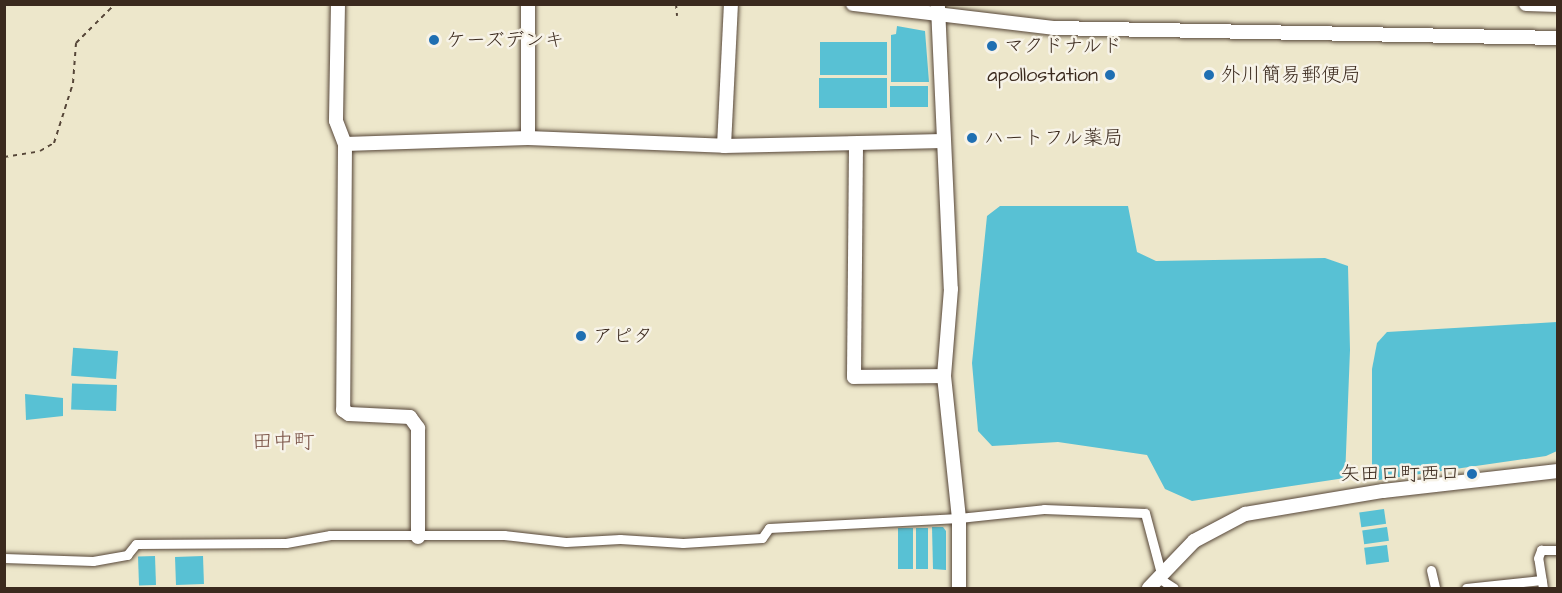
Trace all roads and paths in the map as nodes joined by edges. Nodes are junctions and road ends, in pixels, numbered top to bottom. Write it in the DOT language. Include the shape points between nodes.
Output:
graph roads {
  1 [pos="115,4"];
  2 [pos="338,4"];
  3 [pos="528,4"];
  4 [pos="676,4"];
  5 [pos="731,4"];
  6 [pos="853,4"];
  7 [pos="1526,4"];
  8 [pos="1557,5"];
  9 [pos="938,9"];
  10 [pos="676,16"];
  11 [pos="1557,38"];
  12 [pos="528,138"];
  13 [pos="943,141"];
  14 [pos="345,144"];
  15 [pos="724,146"];
  16 [pos="856,146"];
  17 [pos="4,157"];
  18 [pos="944,376"];
  19 [pos="1557,471"];
  20 [pos="959,518"];
  21 [pos="418,537"];
  22 [pos="1557,550"];
  23 [pos="4,558"];
  24 [pos="1431,570"];
  25 [pos="1156,580"];
  26 [pos="1542,584"];
  27 [pos="959,588"];
  28 [pos="1174,588"];
  29 [pos="1435,588"];
  30 [pos="1469,588"];
  1 -- 17 [label="path" via="76,43 73,83 54,143 40,151"];
  2 -- 14 [label="street" via="336,121"];
  3 -- 12 [label="street"];
  4 -- 10 [label="path"];
  5 -- 15 [label="street"];
  6 -- 9 [label="street"];
  7 -- 8 [label="street"];
  9 -- 11 [label="street" via="1053,28"];
  9 -- 13 [label="street"];
  12 -- 14 [label="street"];
  12 -- 15 [label="street"];
  13 -- 16 [label="street"];
  13 -- 18 [label="street" via="951,289"];
  14 -- 21 [label="street" via="343,410 349,414 410,417 418,428"];
  15 -- 16 [label="street"];
  16 -- 18 [label="street" via="854,377"];
  18 -- 20 [label="street"];
  19 -- 25 [label="street" via="1383,491 1245,514 1194,541"];
  20 -- 21 [label="street" via="769,528 762,538 683,543 620,539 566,543 504,535"];
  20 -- 25 [label="street" via="1044,509 1145,513"];
  20 -- 27 [label="street"];
  21 -- 23 [label="street" via="330,535 286,543 136,544 127,555 93,561"];
  22 -- 26 [label="street" via="1541,550"];
  24 -- 29 [label="street"];
  25 -- 28 [label="street"];
  26 -- 30 [label="street"];
}
